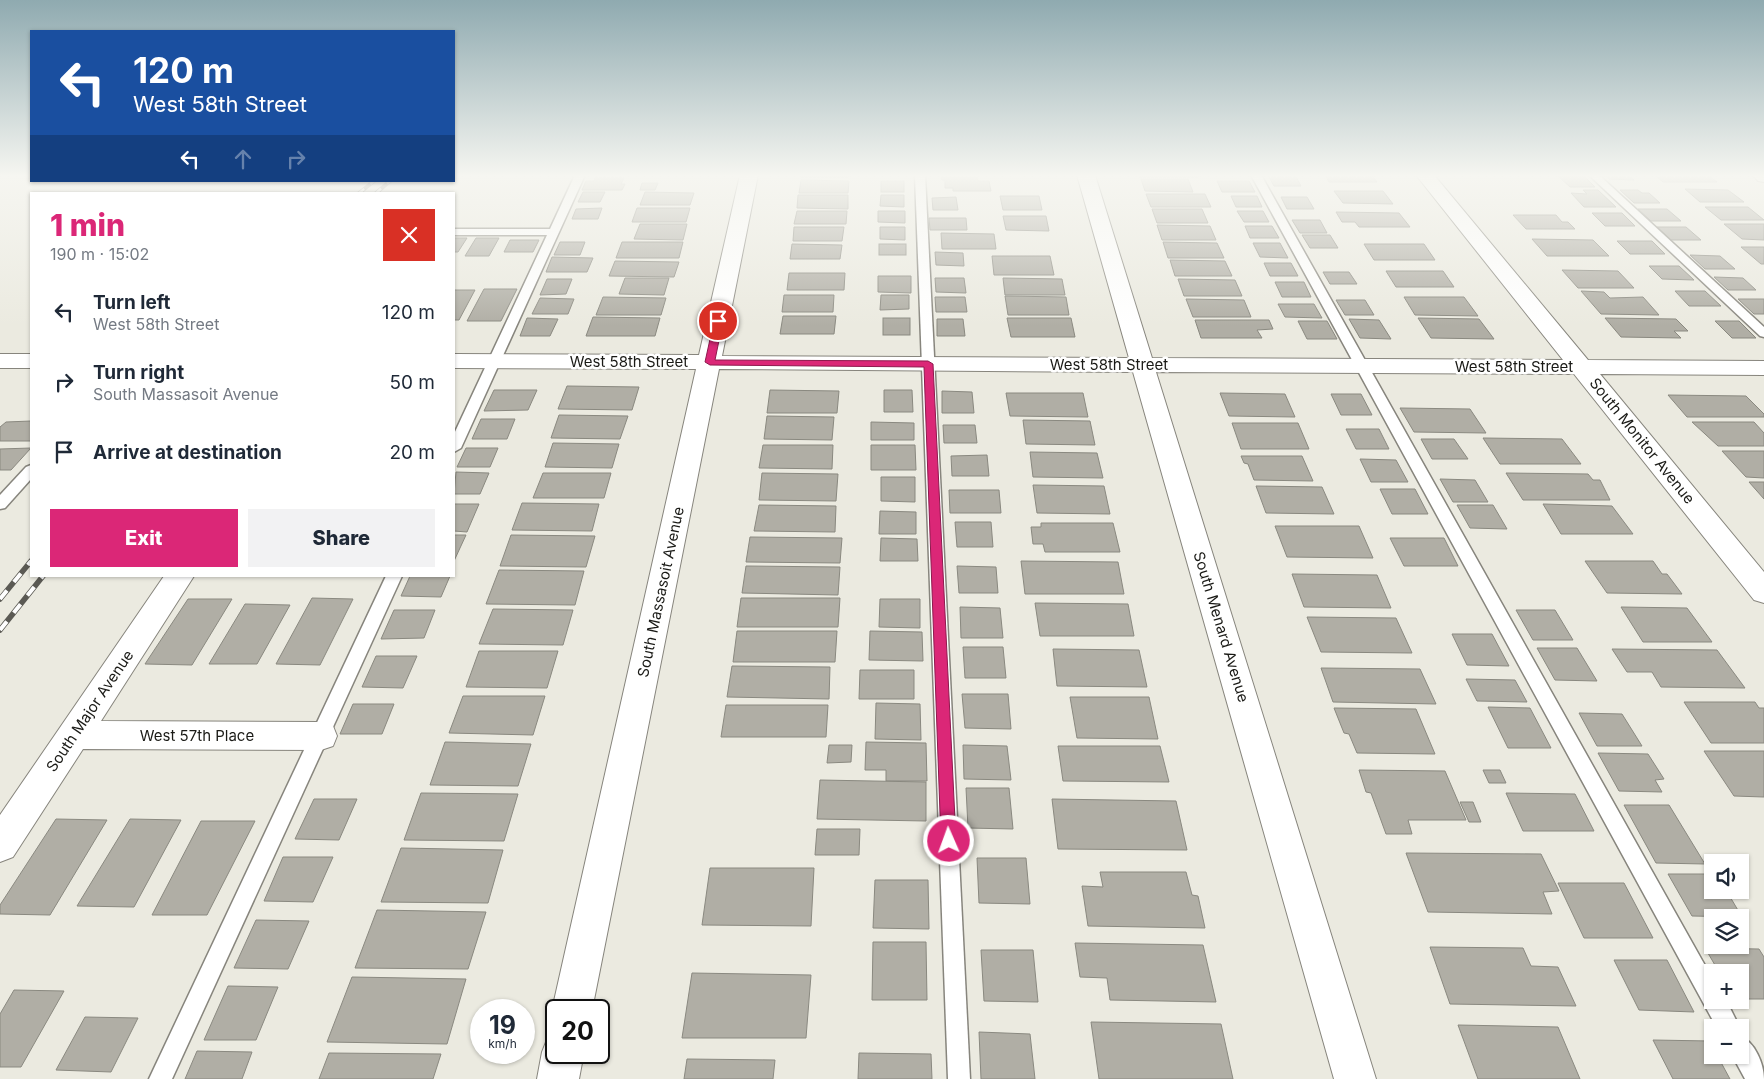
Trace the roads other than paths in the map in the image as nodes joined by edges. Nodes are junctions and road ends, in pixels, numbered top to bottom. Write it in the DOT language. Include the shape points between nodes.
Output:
graph roads {
  1 [pos="556,225"];
  2 [pos="738,225"];
  3 [pos="922,225"];
  4 [pos="1101,225"];
  5 [pos="1284,225"];
  6 [pos="1466,225"];
  7 [pos="1648,225"];
  8 [pos="455,232"];
  9 [pos="553,232"];
  10 [pos="1764,334"];
  11 [pos="0,361"];
  12 [pos="30,361"];
  13 [pos="455,362"];
  14 [pos="494,362"];
  15 [pos="710,362"];
  16 [pos="928,364"];
  17 [pos="1143,365"];
  18 [pos="1361,366"];
  19 [pos="1583,367"];
  20 [pos="1764,368"];
  21 [pos="455,446"];
  22 [pos="30,471"];
  23 [pos="0,504"];
  24 [pos="179,577"];
  25 [pos="394,577"];
  26 [pos="1764,592"];
  27 [pos="73,735"];
  28 [pos="321,736"];
  29 [pos="0,845"];
  30 [pos="1704,983"];
  31 [pos="574,999"];
  32 [pos="1749,1063"];
  33 [pos="561,1064"];
  34 [pos="160,1079"];
  35 [pos="558,1079"];
  36 [pos="959,1079"];
  37 [pos="1356,1079"];
  38 [pos="1758,1079"];
  1 -- 9 [label="lane"];
  2 -- 15 [label="street, South Massasoit Avenue"];
  3 -- 16 [label="lane"];
  4 -- 17 [label="street, South Menard Avenue"];
  5 -- 18 [label="lane"];
  6 -- 19 [label="street, South Monitor Avenue"];
  7 -- 10 [label="lane"];
  8 -- 9 [label="lane"];
  9 -- 14 [label="lane"];
  11 -- 12 [label="street"];
  13 -- 14 [label="street, West 58th Street"];
  14 -- 15 [label="street, West 58th Street"];
  14 -- 21 [label="lane"];
  15 -- 16 [label="street, West 58th Street"];
  15 -- 31 [label="street, South Massasoit Avenue"];
  16 -- 17 [label="street, West 58th Street"];
  16 -- 36 [label="lane"];
  17 -- 18 [label="street, West 58th Street"];
  17 -- 37 [label="street, South Menard Avenue"];
  18 -- 19 [label="street, West 58th Street"];
  18 -- 30 [label="lane"];
  19 -- 20 [label="street, West 58th Street"];
  19 -- 26 [label="street, South Monitor Avenue"];
  22 -- 23 [label="lane"];
  24 -- 27 [label="street, South Major Avenue"];
  25 -- 28 [label="lane"];
  27 -- 28 [label="street, West 57th Place"];
  27 -- 29 [label="street, South Major Avenue"];
  28 -- 34 [label="lane"];
  32 -- 38 [label="lane"];
  33 -- 35 [label="street"];
}
